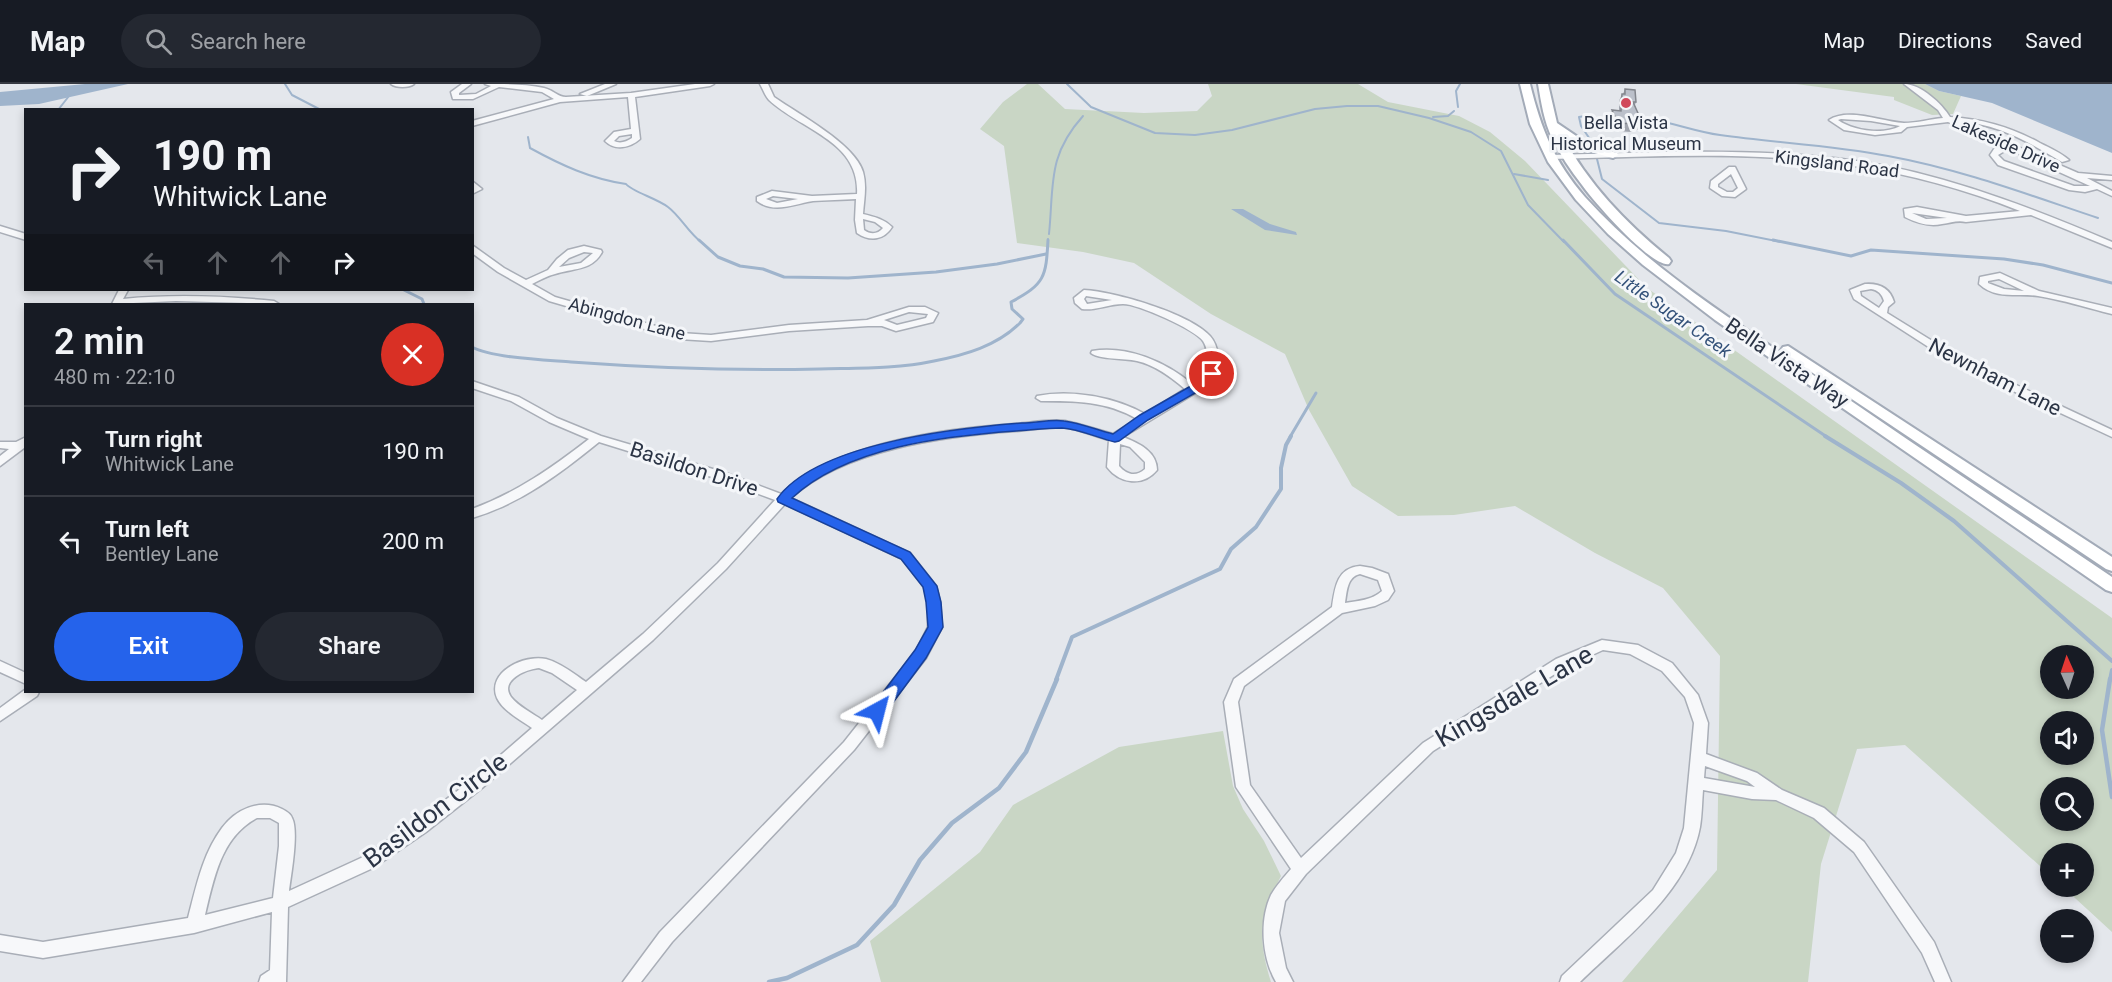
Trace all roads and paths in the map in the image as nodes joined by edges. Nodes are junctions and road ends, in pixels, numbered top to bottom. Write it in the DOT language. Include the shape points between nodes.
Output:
graph roads {
  1 [pos="395,84"];
  2 [pos="410,84"];
  3 [pos="467,84"];
  4 [pos="489,84"];
  5 [pos="612,84"];
  6 [pos="710,84"];
  7 [pos="764,84"];
  8 [pos="1525,84"];
  9 [pos="1542,84"];
  10 [pos="1908,84"];
  11 [pos="498,85"];
  12 [pos="631,95"];
  13 [pos="561,100"];
  14 [pos="1947,119"];
  15 [pos="474,123"];
  16 [pos="1552,124"];
  17 [pos="1905,125"];
  18 [pos="635,131"];
  19 [pos="2008,146"];
  20 [pos="1722,153"];
  21 [pos="1612,155"];
  22 [pos="1568,156"];
  23 [pos="1550,157"];
  24 [pos="2066,160"];
  25 [pos="1732,170"];
  26 [pos="2073,174"];
  27 [pos="2112,178"];
  28 [pos="2096,186"];
  29 [pos="2112,194"];
  30 [pos="861,196"];
  31 [pos="812,199"];
  32 [pos="2033,212"];
  33 [pos="859,216"];
  34 [pos="1956,218"];
  35 [pos="0,229"];
  36 [pos="24,236"];
  37 [pos="2112,245"];
  38 [pos="474,250"];
  39 [pos="551,272"];
  40 [pos="525,284"];
  41 [pos="2036,293"];
  42 [pos="1123,301"];
  43 [pos="123,303"];
  44 [pos="264,303"];
  45 [pos="2112,311"];
  46 [pos="1882,314"];
  47 [pos="868,323"];
  48 [pos="1096,353"];
  49 [pos="474,385"];
  50 [pos="1193,390"];
  51 [pos="1041,398"];
  52 [pos="1144,418"];
  53 [pos="2112,434"];
  54 [pos="597,438"];
  55 [pos="23,443"];
  56 [pos="0,445"];
  57 [pos="0,462"];
  58 [pos="783,499"];
  59 [pos="474,512"];
  60 [pos="2112,565"];
  61 [pos="2112,586"];
  62 [pos="1338,609"];
  63 [pos="0,666"];
  64 [pos="24,678"];
  65 [pos="586,689"];
  66 [pos="31,693"];
  67 [pos="0,715"];
  68 [pos="541,727"];
  69 [pos="1698,757"];
  70 [pos="1696,783"];
  71 [pos="1777,794"];
  72 [pos="1300,868"];
  73 [pos="280,903"];
  74 [pos="194,926"];
  75 [pos="0,943"];
  76 [pos="275,979"];
  77 [pos="632,982"];
  78 [pos="1285,982"];
  79 [pos="1568,982"];
  80 [pos="1943,982"];
  1 -- 2 [label="street"];
  3 -- 11 [label="street" via="455,92 456,97 481,95"];
  4 -- 11 [label="street"];
  5 -- 13 [label="street"];
  6 -- 12 [label="street"];
  7 -- 30 [label="street" via="771,98 848,151 857,162"];
  8 -- 23 [label="main road, Bella Vista Way" via="1532,121"];
  9 -- 16 [label="main road, Bella Vista Way"];
  10 -- 14 [label="street, Lakeside Drive"];
  11 -- 13 [label="street" via="544,90"];
  12 -- 13 [label="street"];
  12 -- 18 [label="street"];
  13 -- 15 [label="street"];
  14 -- 17 [label="street"];
  14 -- 19 [label="street, Lakeside Drive"];
  14 -- 24 [label="street" via="1972,119 2006,129"];
  16 -- 21 [label="main road" via="1587,148"];
  16 -- 22 [label="main road, Bella Vista Way"];
  17 -- 17 [label="street" via="1893,132 1859,130 1847,129 1833,120 1848,117"];
  19 -- 26 [label="street, Lakeside Drive"];
  19 -- 28 [label="street" via="1994,155 2001,163 2072,188"];
  20 -- 21 [label="street, Kingsland Road"];
  20 -- 25 [label="street"];
  20 -- 32 [label="street, Kingsland Road" via="1822,159 1890,169"];
  21 -- 22 [label="street, Kingsland Road"];
  22 -- 23 [label="street, Kingsland Road"];
  22 -- 60 [label="main road, Bella Vista Way" via="1615,217 1707,295"];
  23 -- 61 [label="main road, Bella Vista Way" via="1610,229 1677,286"];
  26 -- 27 [label="street"];
  26 -- 28 [label="street, Lakeside Drive"];
  28 -- 29 [label="street, Lakeside Drive"];
  30 -- 31 [label="street"];
  30 -- 33 [label="street"];
  31 -- 31 [label="street" via="772,193 760,199 767,205"];
  32 -- 34 [label="street" via="1985,219"];
  32 -- 37 [label="street, Kingsland Road"];
  35 -- 36 [label="street"];
  38 -- 40 [label="street, Abingdon Lane"];
  39 -- 40 [label="street"];
  40 -- 47 [label="street, Abingdon Lane" via="552,299 693,337"];
  41 -- 45 [label="street"];
  42 -- 50 [label="street" via="1195,328 1207,339 1214,357 1212,374"];
  43 -- 44 [label="street" via="204,297"];
  46 -- 53 [label="street, Newnham Lane" via="1959,362"];
  47 -- 47 [label="street, Abingdon Lane" via="910,309 924,308 933,313 930,320 896,328"];
  48 -- 50 [label="street" via="1147,359 1172,372"];
  49 -- 54 [label="street, Basildon Drive" via="515,399"];
  50 -- 52 [label="street"];
  51 -- 52 [label="street" via="1092,398 1125,406"];
  52 -- 58 [label="street, Basildon Circle" via="1115,438 1063,424 981,430 878,448 821,471"];
  54 -- 58 [label="street, Basildon Drive"];
  54 -- 59 [label="street" via="557,471 517,495"];
  55 -- 56 [label="street"];
  55 -- 57 [label="street"];
  58 -- 65 [label="street, Basildon Circle" via="722,566"];
  58 -- 77 [label="street, Basildon Drive" via="906,556 930,586 935,627 921,654 849,746 666,937"];
  62 -- 72 [label="street" via="1239,683 1231,702 1243,787"];
  63 -- 64 [label="street"];
  65 -- 68 [label="street, Basildon Circle"];
  65 -- 68 [label="street" via="545,663 526,664 512,671 504,681 504,698"];
  66 -- 67 [label="street"];
  68 -- 73 [label="street, Basildon Circle" via="421,827 376,857"];
  69 -- 70 [label="street, Kingsdale Lane"];
  69 -- 71 [label="street" via="1752,777"];
  69 -- 72 [label="street, Kingsdale Lane" via="1701,723 1691,695 1667,667 1633,649 1602,645 1532,679 1428,747"];
  70 -- 71 [label="street"];
  70 -- 79 [label="street, Kingsdale Lane" via="1692,828 1683,855 1659,895"];
  71 -- 80 [label="street" via="1819,813 1859,847 1928,948"];
  72 -- 78 [label="street, Kingsdale Lane" via="1278,898 1271,933 1278,970"];
  73 -- 74 [label="street, Basildon Circle"];
  73 -- 74 [label="street" via="286,820 276,812 261,810 246,815 220,843"];
  73 -- 76 [label="street"];
  74 -- 75 [label="street, Basildon Circle" via="42,950"];
}
